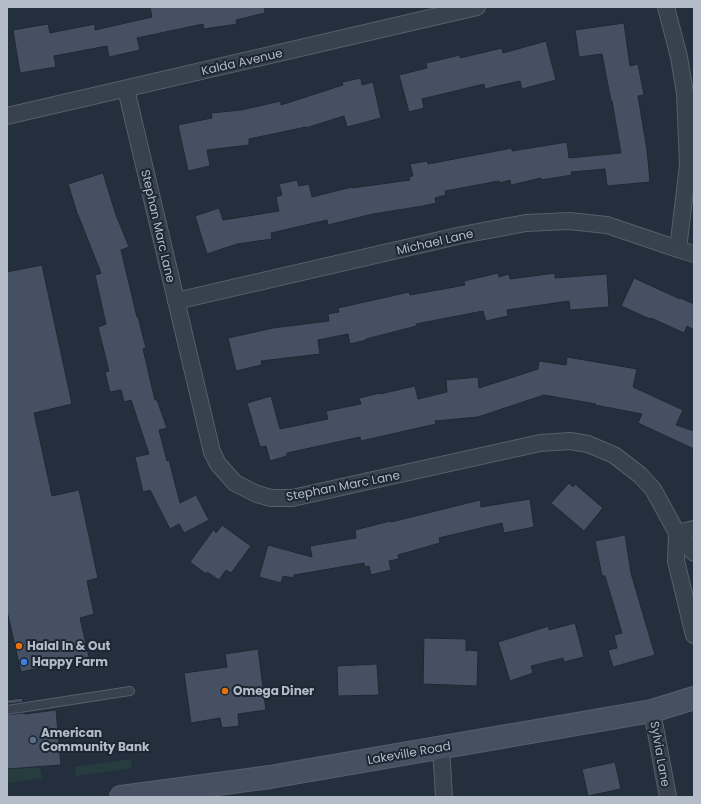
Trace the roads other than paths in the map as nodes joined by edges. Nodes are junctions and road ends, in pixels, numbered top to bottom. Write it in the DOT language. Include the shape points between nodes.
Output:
graph roads {
  1 [pos="477,7"];
  2 [pos="666,7"];
  3 [pos="126,89"];
  4 [pos="7,116"];
  5 [pos="678,249"];
  6 [pos="694,254"];
  7 [pos="176,301"];
  8 [pos="694,529"];
  9 [pos="677,533"];
  10 [pos="694,553"];
  11 [pos="694,635"];
  12 [pos="130,691"];
  13 [pos="694,698"];
  14 [pos="7,710"];
  15 [pos="652,711"];
  16 [pos="441,747"];
  17 [pos="121,797"];
  18 [pos="444,797"];
  19 [pos="668,797"];
  1 -- 3 [label="street, Kalda Avenue"];
  2 -- 5 [label="street" via="685,93 688,165"];
  3 -- 4 [label="street, Kalda Avenue"];
  3 -- 7 [label="street, Stephan Marc Lane"];
  5 -- 6 [label="street, Michael Lane"];
  5 -- 7 [label="street, Michael Lane" via="607,225 569,221 526,223 462,235"];
  7 -- 9 [label="street, Stephan Marc Lane" via="212,452 218,464 235,483 257,494 271,498 292,498 540,442 570,442 588,444 614,455 640,475 653,489"];
  8 -- 9 [label="street"];
  9 -- 10 [label="street, Stephan Marc Lane"];
  9 -- 11 [label="street" via="676,561"];
  12 -- 14 [label="lane"];
  13 -- 15 [label="main road, Lakeville Road"];
  15 -- 16 [label="main road, Lakeville Road"];
  15 -- 19 [label="street, Sylvia Lane"];
  16 -- 17 [label="main road, Lakeville Road" via="270,777"];
  16 -- 18 [label="street"];
}
